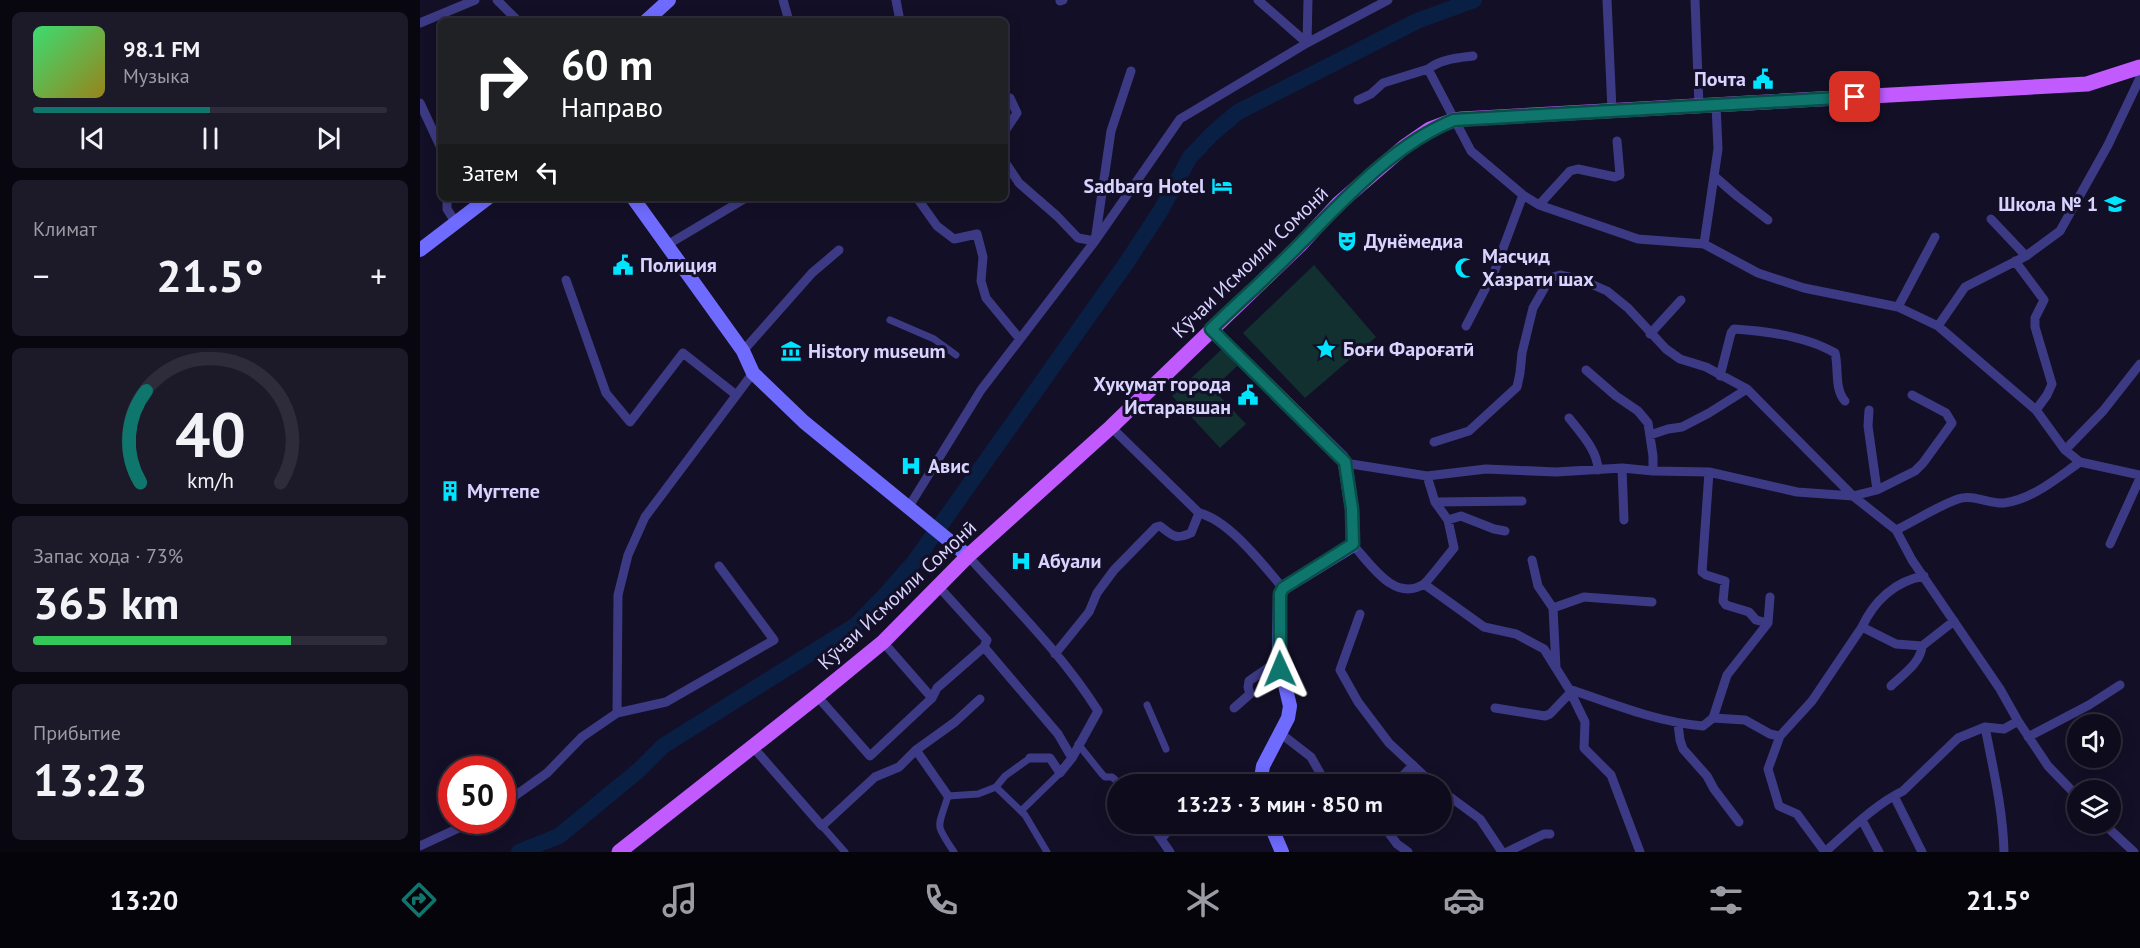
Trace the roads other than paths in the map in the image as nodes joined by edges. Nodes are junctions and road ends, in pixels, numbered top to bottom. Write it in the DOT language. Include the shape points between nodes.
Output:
graph roads {
  1 [pos="475,0"];
  2 [pos="496,0"];
  3 [pos="669,0"];
  4 [pos="783,0"];
  5 [pos="896,0"];
  6 [pos="1257,0"];
  7 [pos="1308,0"];
  8 [pos="1388,0"];
  9 [pos="1607,0"];
  10 [pos="1695,0"];
  11 [pos="515,18"];
  12 [pos="649,18"];
  13 [pos="788,18"];
  14 [pos="899,18"];
  15 [pos="420,23"];
  16 [pos="1307,43"];
  17 [pos="1473,56"];
  18 [pos="2139,68"];
  19 [pos="1428,69"];
  20 [pos="1131,71"];
  21 [pos="1010,99"];
  22 [pos="1358,100"];
  23 [pos="420,104"];
  24 [pos="1716,105"];
  25 [pos="1699,106"];
  26 [pos="1612,110"];
  27 [pos="1454,120"];
  28 [pos="1008,126"];
  29 [pos="1617,141"];
  30 [pos="438,142"];
  31 [pos="1008,167"];
  32 [pos="1714,176"];
  33 [pos="1523,195"];
  34 [pos="447,201"];
  35 [pos="484,201"];
  36 [pos="635,201"];
  37 [pos="741,201"];
  38 [pos="919,201"];
  39 [pos="1539,205"];
  40 [pos="1991,219"];
  41 [pos="1768,220"];
  42 [pos="456,224"];
  43 [pos="1935,237"];
  44 [pos="1095,241"];
  45 [pos="1704,244"];
  46 [pos="667,245"];
  47 [pos="420,250"];
  48 [pos="839,250"];
  49 [pos="2026,255"];
  50 [pos="2015,261"];
  51 [pos="566,280"];
  52 [pos="1681,300"];
  53 [pos="1898,307"];
  54 [pos="890,320"];
  55 [pos="1466,326"];
  56 [pos="1938,326"];
  57 [pos="1211,329"];
  58 [pos="1650,334"];
  59 [pos="1019,338"];
  60 [pos="743,351"];
  61 [pos="956,354"];
  62 [pos="2140,364"];
  63 [pos="1587,370"];
  64 [pos="753,373"];
  65 [pos="1720,376"];
  66 [pos="1747,389"];
  67 [pos="735,394"];
  68 [pos="1912,395"];
  69 [pos="1845,401"];
  70 [pos="1869,410"];
  71 [pos="2036,410"];
  72 [pos="1569,418"];
  73 [pos="1111,427"];
  74 [pos="1650,435"];
  75 [pos="1434,442"];
  76 [pos="2065,450"];
  77 [pos="1345,462"];
  78 [pos="2080,462"];
  79 [pos="1622,468"];
  80 [pos="1598,470"];
  81 [pos="1653,471"];
  82 [pos="1708,472"];
  83 [pos="1427,476"];
  84 [pos="2140,476"];
  85 [pos="1877,490"];
  86 [pos="1853,496"];
  87 [pos="1522,501"];
  88 [pos="1436,502"];
  89 [pos="908,508"];
  90 [pos="1199,513"];
  91 [pos="1448,520"];
  92 [pos="1624,520"];
  93 [pos="1505,531"];
  94 [pos="1896,531"];
  95 [pos="1353,544"];
  96 [pos="2110,544"];
  97 [pos="965,554"];
  98 [pos="1532,560"];
  99 [pos="719,566"];
  100 [pos="1924,576"];
  101 [pos="1424,584"];
  102 [pos="939,587"];
  103 [pos="1283,588"];
  104 [pos="1770,597"];
  105 [pos="1652,602"];
  106 [pos="1553,608"];
  107 [pos="1360,614"];
  108 [pos="1954,621"];
  109 [pos="1768,623"];
  110 [pos="1862,627"];
  111 [pos="883,642"];
  112 [pos="1922,646"];
  113 [pos="984,647"];
  114 [pos="1055,654"];
  115 [pos="1279,660"];
  116 [pos="1556,670"];
  117 [pos="2120,685"];
  118 [pos="1891,686"];
  119 [pos="1570,691"];
  120 [pos="817,696"];
  121 [pos="933,698"];
  122 [pos="980,699"];
  123 [pos="1147,705"];
  124 [pos="1234,708"];
  125 [pos="1495,708"];
  126 [pos="617,713"];
  127 [pos="1713,718"];
  128 [pos="2018,721"];
  129 [pos="1678,723"];
  130 [pos="1984,727"];
  131 [pos="1280,733"];
  132 [pos="1780,736"];
  133 [pos="2028,737"];
  134 [pos="1078,744"];
  135 [pos="752,746"];
  136 [pos="1166,749"];
  137 [pos="916,750"];
  138 [pos="1030,758"];
  139 [pos="1072,758"];
  140 [pos="1413,765"];
  141 [pos="1060,773"];
  142 [pos="1262,774"];
  143 [pos="1321,774"];
  144 [pos="1404,774"];
  145 [pos="1422,774"];
  146 [pos="1107,777"];
  147 [pos="2067,786"];
  148 [pos="996,787"];
  149 [pos="516,794"];
  150 [pos="948,796"];
  151 [pos="1893,796"];
  152 [pos="1452,798"];
  153 [pos="1021,812"];
  154 [pos="1862,820"];
  155 [pos="1739,822"];
  156 [pos="822,826"];
  157 [pos="446,834"];
  158 [pos="1158,834"];
  159 [pos="1165,834"];
  160 [pos="1274,834"];
  161 [pos="1390,834"];
  162 [pos="1550,834"];
  163 [pos="2115,834"];
  164 [pos="1161,839"];
  165 [pos="2140,845"];
  166 [pos="420,846"];
  167 [pos="619,852"];
  168 [pos="845,852"];
  169 [pos="954,852"];
  170 [pos="1047,852"];
  171 [pos="1170,852"];
  172 [pos="1282,852"];
  173 [pos="1408,852"];
  174 [pos="1502,852"];
  175 [pos="1507,852"];
  176 [pos="1640,852"];
  177 [pos="1825,852"];
  178 [pos="1879,852"];
  179 [pos="1922,852"];
  180 [pos="2004,852"];
  181 [pos="2134,852"];
  1 -- 15 [label="street"];
  2 -- 11 [label="street"];
  3 -- 12 [label="main road"];
  4 -- 13 [label="street"];
  5 -- 14 [label="street"];
  6 -- 16 [label="street"];
  7 -- 16 [label="street"];
  8 -- 16 [label="street"];
  9 -- 26 [label="street"];
  10 -- 25 [label="street"];
  16 -- 44 [label="street" via="1180,119"];
  17 -- 19 [label="street"];
  18 -- 24 [label="main road, Кӯчаи Исмоили Сомонӣ" via="2087,84"];
  18 -- 49 [label="street" via="2140,78 2108,145 2060,231"];
  19 -- 22 [label="street" via="1383,83"];
  19 -- 27 [label="street"];
  20 -- 44 [label="street" via="1111,131"];
  21 -- 28 [label="street" via="1017,113"];
  23 -- 30 [label="street"];
  24 -- 25 [label="main road, Кӯчаи Исмоили Сомонӣ"];
  24 -- 32 [label="street" via="1718,149"];
  25 -- 26 [label="main road, Кӯчаи Исмоили Сомонӣ"];
  26 -- 27 [label="main road, Кӯчаи Исмоили Сомонӣ"];
  27 -- 33 [label="street" via="1471,151"];
  27 -- 57 [label="main road, Кӯчаи Исмоили Сомонӣ" via="1430,129 1404,147 1338,204"];
  29 -- 39 [label="street" via="1620,175 1569,171"];
  31 -- 44 [label="street" via="1018,183 1078,237"];
  32 -- 41 [label="street"];
  32 -- 45 [label="street"];
  33 -- 39 [label="street"];
  33 -- 55 [label="street" via="1495,270"];
  34 -- 42 [label="street"];
  35 -- 42 [label="main road"];
  36 -- 46 [label="main road"];
  37 -- 46 [label="street"];
  38 -- 59 [label="street" via="937,226 954,239 977,234 986,298"];
  39 -- 45 [label="street" via="1638,239"];
  40 -- 49 [label="street"];
  42 -- 47 [label="main road"];
  43 -- 53 [label="street"];
  44 -- 59 [label="street"];
  45 -- 53 [label="street" via="1758,273 1804,288"];
  46 -- 60 [label="main road"];
  48 -- 60 [label="street" via="812,273"];
  49 -- 50 [label="street"];
  50 -- 56 [label="street" via="1965,287"];
  50 -- 71 [label="street" via="2044,300 2035,327 2052,384"];
  51 -- 67 [label="street" via="606,393 630,422 683,353"];
  52 -- 58 [label="street"];
  53 -- 56 [label="street"];
  54 -- 61 [label="street" via="934,339"];
  56 -- 71 [label="street"];
  57 -- 73 [label="main road, Кӯчаи Исмоили Сомонӣ"];
  57 -- 77 [label="main road"];
  58 -- 65 [label="street" via="1680,359"];
  58 -- 75 [label="street" via="1607,291 1560,275 1550,279 1533,308 1517,387 1469,431"];
  59 -- 89 [label="street" via="981,390"];
  60 -- 64 [label="main road"];
  62 -- 76 [label="street" via="2103,411"];
  63 -- 74 [label="street" via="1638,411 1648,423"];
  64 -- 67 [label="street"];
  64 -- 89 [label="main road" via="804,422"];
  65 -- 66 [label="street"];
  65 -- 69 [label="street" via="1734,329 1788,336 1835,353"];
  66 -- 74 [label="street" via="1691,422"];
  66 -- 86 [label="street"];
  67 -- 126 [label="street" via="645,517 628,555 618,595"];
  68 -- 85 [label="street" via="1946,412 1952,423 1915,471"];
  70 -- 85 [label="street"];
  71 -- 76 [label="street"];
  72 -- 80 [label="street" via="1588,443"];
  73 -- 90 [label="street"];
  73 -- 97 [label="main road, Кӯчаи Исмоили Сомонӣ"];
  74 -- 81 [label="street"];
  76 -- 78 [label="street"];
  77 -- 83 [label="street"];
  77 -- 95 [label="main road"];
  78 -- 84 [label="street"];
  78 -- 94 [label="street" via="2027,496 2002,503 1959,499"];
  79 -- 80 [label="street"];
  79 -- 81 [label="street"];
  79 -- 92 [label="street"];
  80 -- 83 [label="street" via="1486,469"];
  81 -- 82 [label="street"];
  82 -- 86 [label="street" via="1797,492"];
  82 -- 109 [label="street" via="1702,572 1725,581 1726,605"];
  83 -- 88 [label="street"];
  84 -- 96 [label="street"];
  85 -- 86 [label="street"];
  86 -- 94 [label="street"];
  87 -- 88 [label="street"];
  88 -- 91 [label="street"];
  89 -- 97 [label="main road"];
  90 -- 103 [label="street" via="1228,530"];
  90 -- 114 [label="street" via="1191,533 1174,536 1156,527 1132,550"];
  91 -- 93 [label="street" via="1461,516"];
  91 -- 101 [label="street" via="1454,548"];
  94 -- 100 [label="street"];
  95 -- 101 [label="street" via="1390,585 1406,589"];
  95 -- 103 [label="main road"];
  97 -- 102 [label="main road, Кӯчаи Исмоили Сомонӣ"];
  97 -- 114 [label="street"];
  98 -- 106 [label="street" via="1538,586"];
  99 -- 126 [label="street" via="774,640 666,702"];
  100 -- 108 [label="street"];
  100 -- 110 [label="street" via="1892,587 1869,612"];
  101 -- 116 [label="street" via="1484,627 1516,634 1544,649"];
  102 -- 111 [label="main road, Кӯчаи Исмоили Сомонӣ"];
  102 -- 113 [label="street" via="987,640"];
  103 -- 115 [label="main road"];
  104 -- 109 [label="street"];
  105 -- 106 [label="street" via="1584,597"];
  106 -- 116 [label="street"];
  107 -- 140 [label="street" via="1340,670 1389,743"];
  108 -- 112 [label="street"];
  108 -- 128 [label="street"];
  109 -- 127 [label="street" via="1727,675"];
  110 -- 112 [label="street" via="1896,644"];
  110 -- 132 [label="street" via="1812,701"];
  111 -- 120 [label="main road, Кӯчаи Исмоили Сомонӣ"];
  111 -- 121 [label="street"];
  112 -- 118 [label="street" via="1913,664"];
  113 -- 121 [label="street" via="937,688"];
  113 -- 139 [label="street" via="1058,734"];
  114 -- 134 [label="street" via="1098,711"];
  115 -- 124 [label="street" via="1249,681 1250,694"];
  115 -- 131 [label="main road" via="1290,706"];
  116 -- 119 [label="street"];
  117 -- 133 [label="street"];
  119 -- 125 [label="street" via="1545,716"];
  119 -- 129 [label="street"];
  119 -- 176 [label="street" via="1585,722 1584,748 1611,775"];
  120 -- 121 [label="street" via="870,756"];
  120 -- 135 [label="main road, Кӯчаи Исмоили Сомонӣ"];
  122 -- 137 [label="street"];
  123 -- 136 [label="street"];
  126 -- 149 [label="street" via="582,737 547,772"];
  127 -- 129 [label="street" via="1703,726"];
  127 -- 132 [label="street" via="1745,720"];
  128 -- 130 [label="street" via="2004,729"];
  128 -- 133 [label="street"];
  129 -- 155 [label="street" via="1683,749"];
  130 -- 151 [label="street" via="1958,738"];
  130 -- 180 [label="street" via="1996,781"];
  131 -- 142 [label="main road"];
  131 -- 143 [label="street" via="1311,757"];
  132 -- 177 [label="street" via="1768,769 1779,806 1797,814"];
  133 -- 147 [label="street"];
  134 -- 139 [label="street"];
  134 -- 146 [label="street"];
  135 -- 156 [label="street"];
  135 -- 167 [label="main road, Кӯчаи Исмоили Сомонӣ"];
  137 -- 150 [label="street"];
  137 -- 156 [label="street" via="898,767 875,777"];
  138 -- 141 [label="street" via="1050,759"];
  138 -- 148 [label="street"];
  139 -- 141 [label="street"];
  140 -- 144 [label="street"];
  140 -- 145 [label="street"];
  141 -- 153 [label="street"];
  148 -- 150 [label="street" via="978,795"];
  148 -- 153 [label="street"];
  150 -- 169 [label="street" via="938,823"];
  151 -- 154 [label="street"];
  151 -- 179 [label="street"];
  152 -- 174 [label="street" via="1480,819"];
  153 -- 170 [label="street"];
  154 -- 177 [label="street"];
  154 -- 178 [label="street"];
  156 -- 168 [label="street"];
  157 -- 166 [label="street"];
  158 -- 164 [label="street"];
  159 -- 164 [label="street"];
  160 -- 172 [label="main road"];
  161 -- 173 [label="street"];
  162 -- 175 [label="street"];
  163 -- 181 [label="street"];
  164 -- 171 [label="street"];
  165 -- 181 [label="street"];
}
